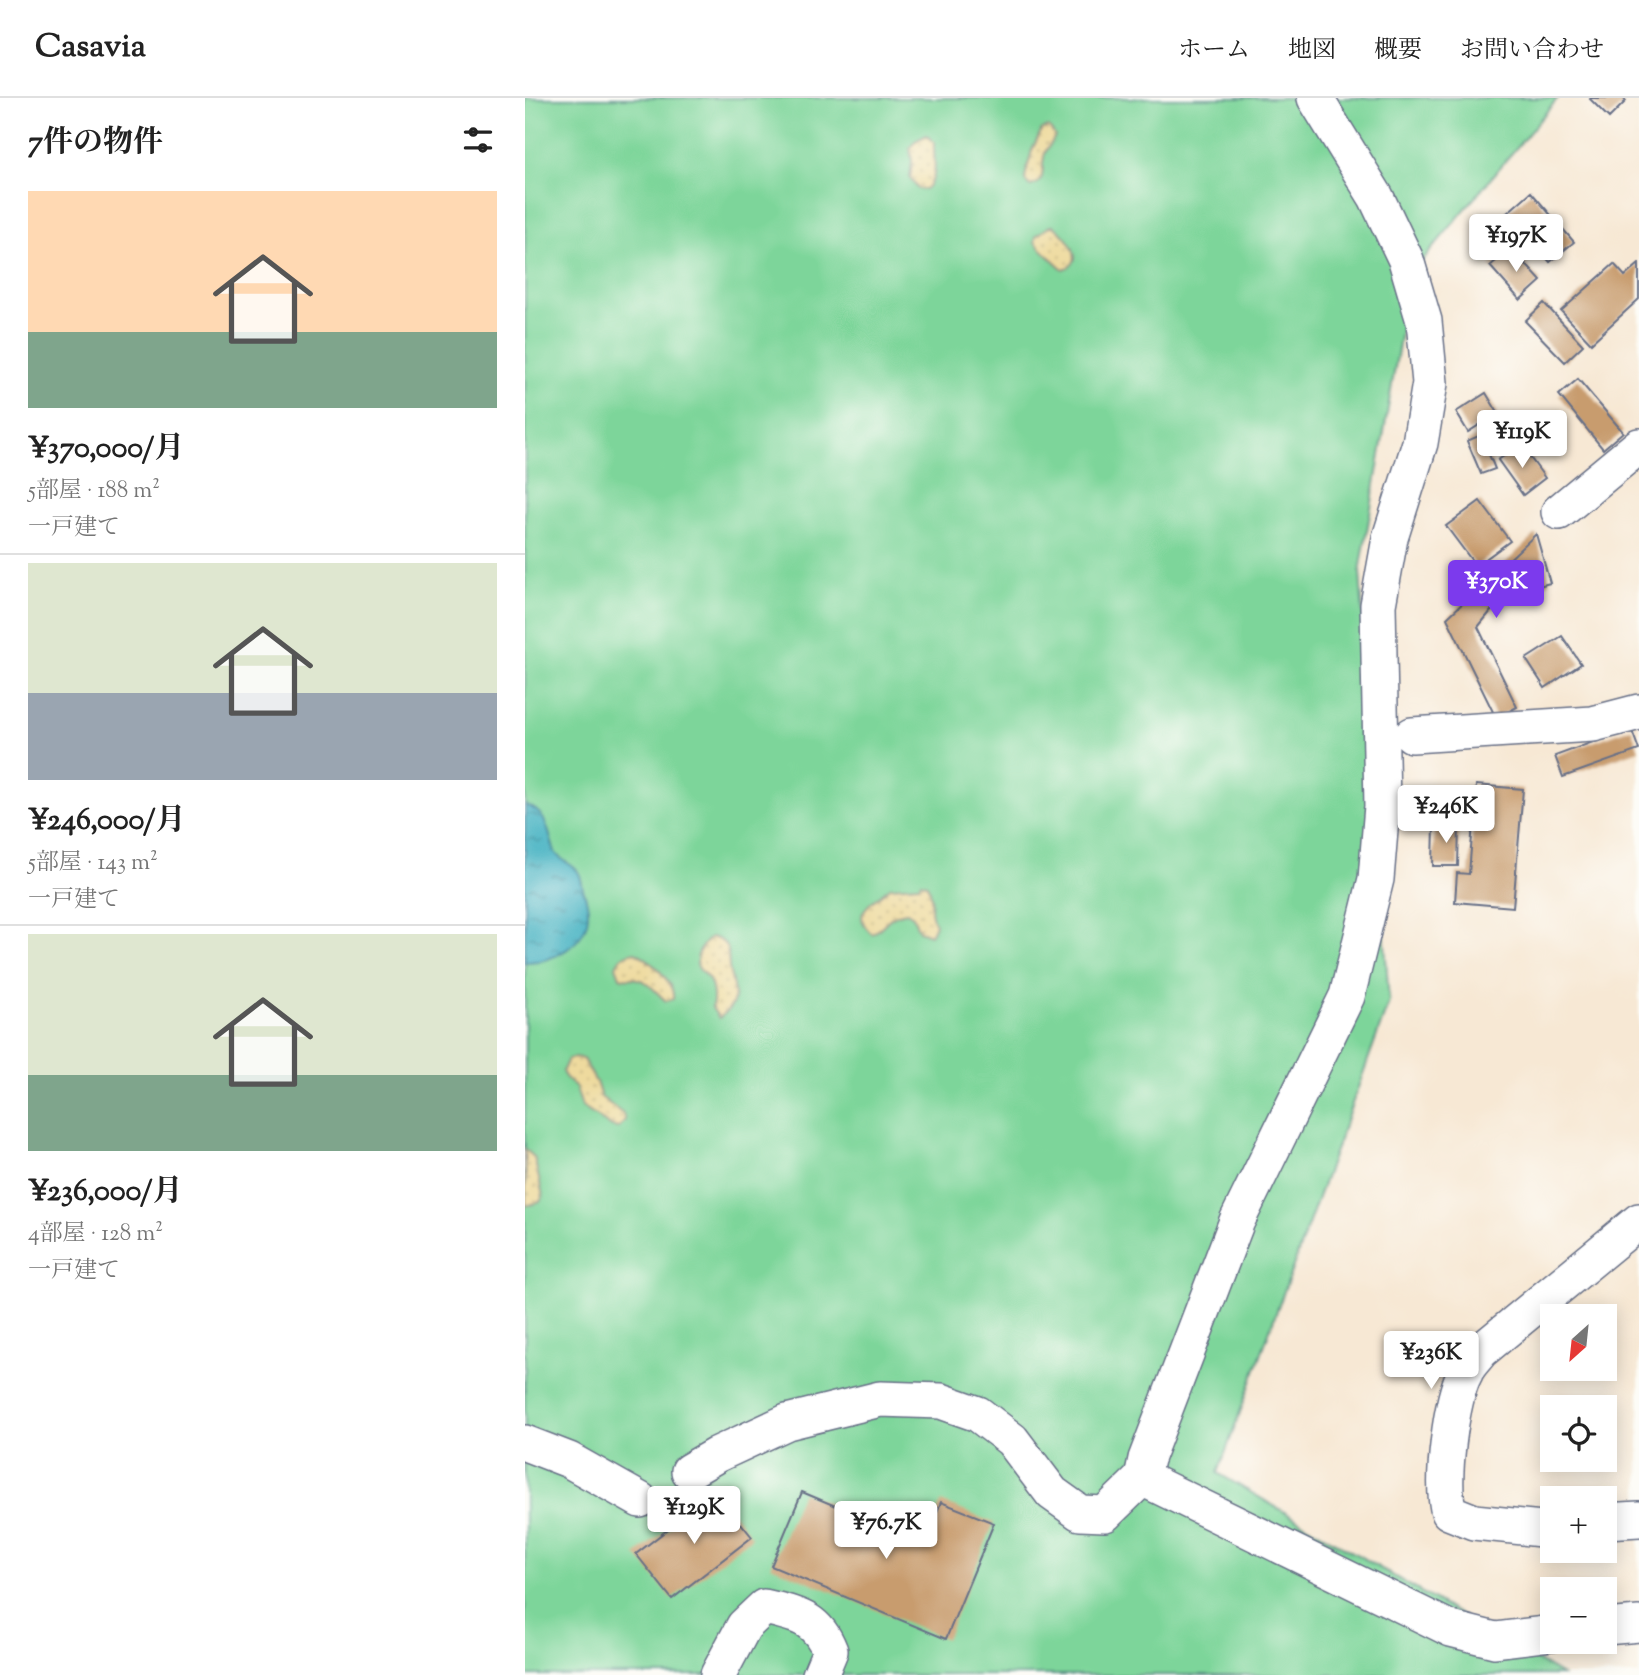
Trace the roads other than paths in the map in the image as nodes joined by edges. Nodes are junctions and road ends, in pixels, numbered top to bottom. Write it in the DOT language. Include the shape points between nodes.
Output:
graph roads {
  1 [pos="1315,98"];
  2 [pos="1637,451"];
  3 [pos="1559,512"];
  4 [pos="1639,712"];
  5 [pos="1412,735"];
  6 [pos="1639,1221"];
  7 [pos="525,1443"];
  8 [pos="689,1471"];
  9 [pos="1142,1478"];
  10 [pos="640,1500"];
  11 [pos="1639,1519"];
  12 [pos="1617,1520"];
  13 [pos="1540,1529"];
  14 [pos="1639,1624"];
  15 [pos="1617,1626"];
  16 [pos="1540,1634"];
  17 [pos="718,1675"];
  18 [pos="820,1675"];
  1 -- 9 [label="street" via="1376,197 1406,260 1424,321 1430,383 1420,443 1390,538 1378,605 1382,806 1376,880 1346,996 1237,1221"];
  2 -- 3 [label="street"];
  4 -- 5 [label="street" via="1593,724"];
  6 -- 13 [label="street" via="1481,1351 1464,1373 1450,1429 1444,1499 1449,1512 1474,1522"];
  7 -- 10 [label="street" via="569,1460"];
  8 -- 9 [label="street" via="787,1422 880,1399 941,1401 978,1414 1012,1440 1052,1493 1080,1513 1105,1514"];
  9 -- 16 [label="street" via="1451,1629 1495,1640"];
  11 -- 12 [label="street"];
  14 -- 15 [label="street"];
  17 -- 18 [label="street" via="744,1626 764,1608 789,1613 824,1634 831,1651"];
}
